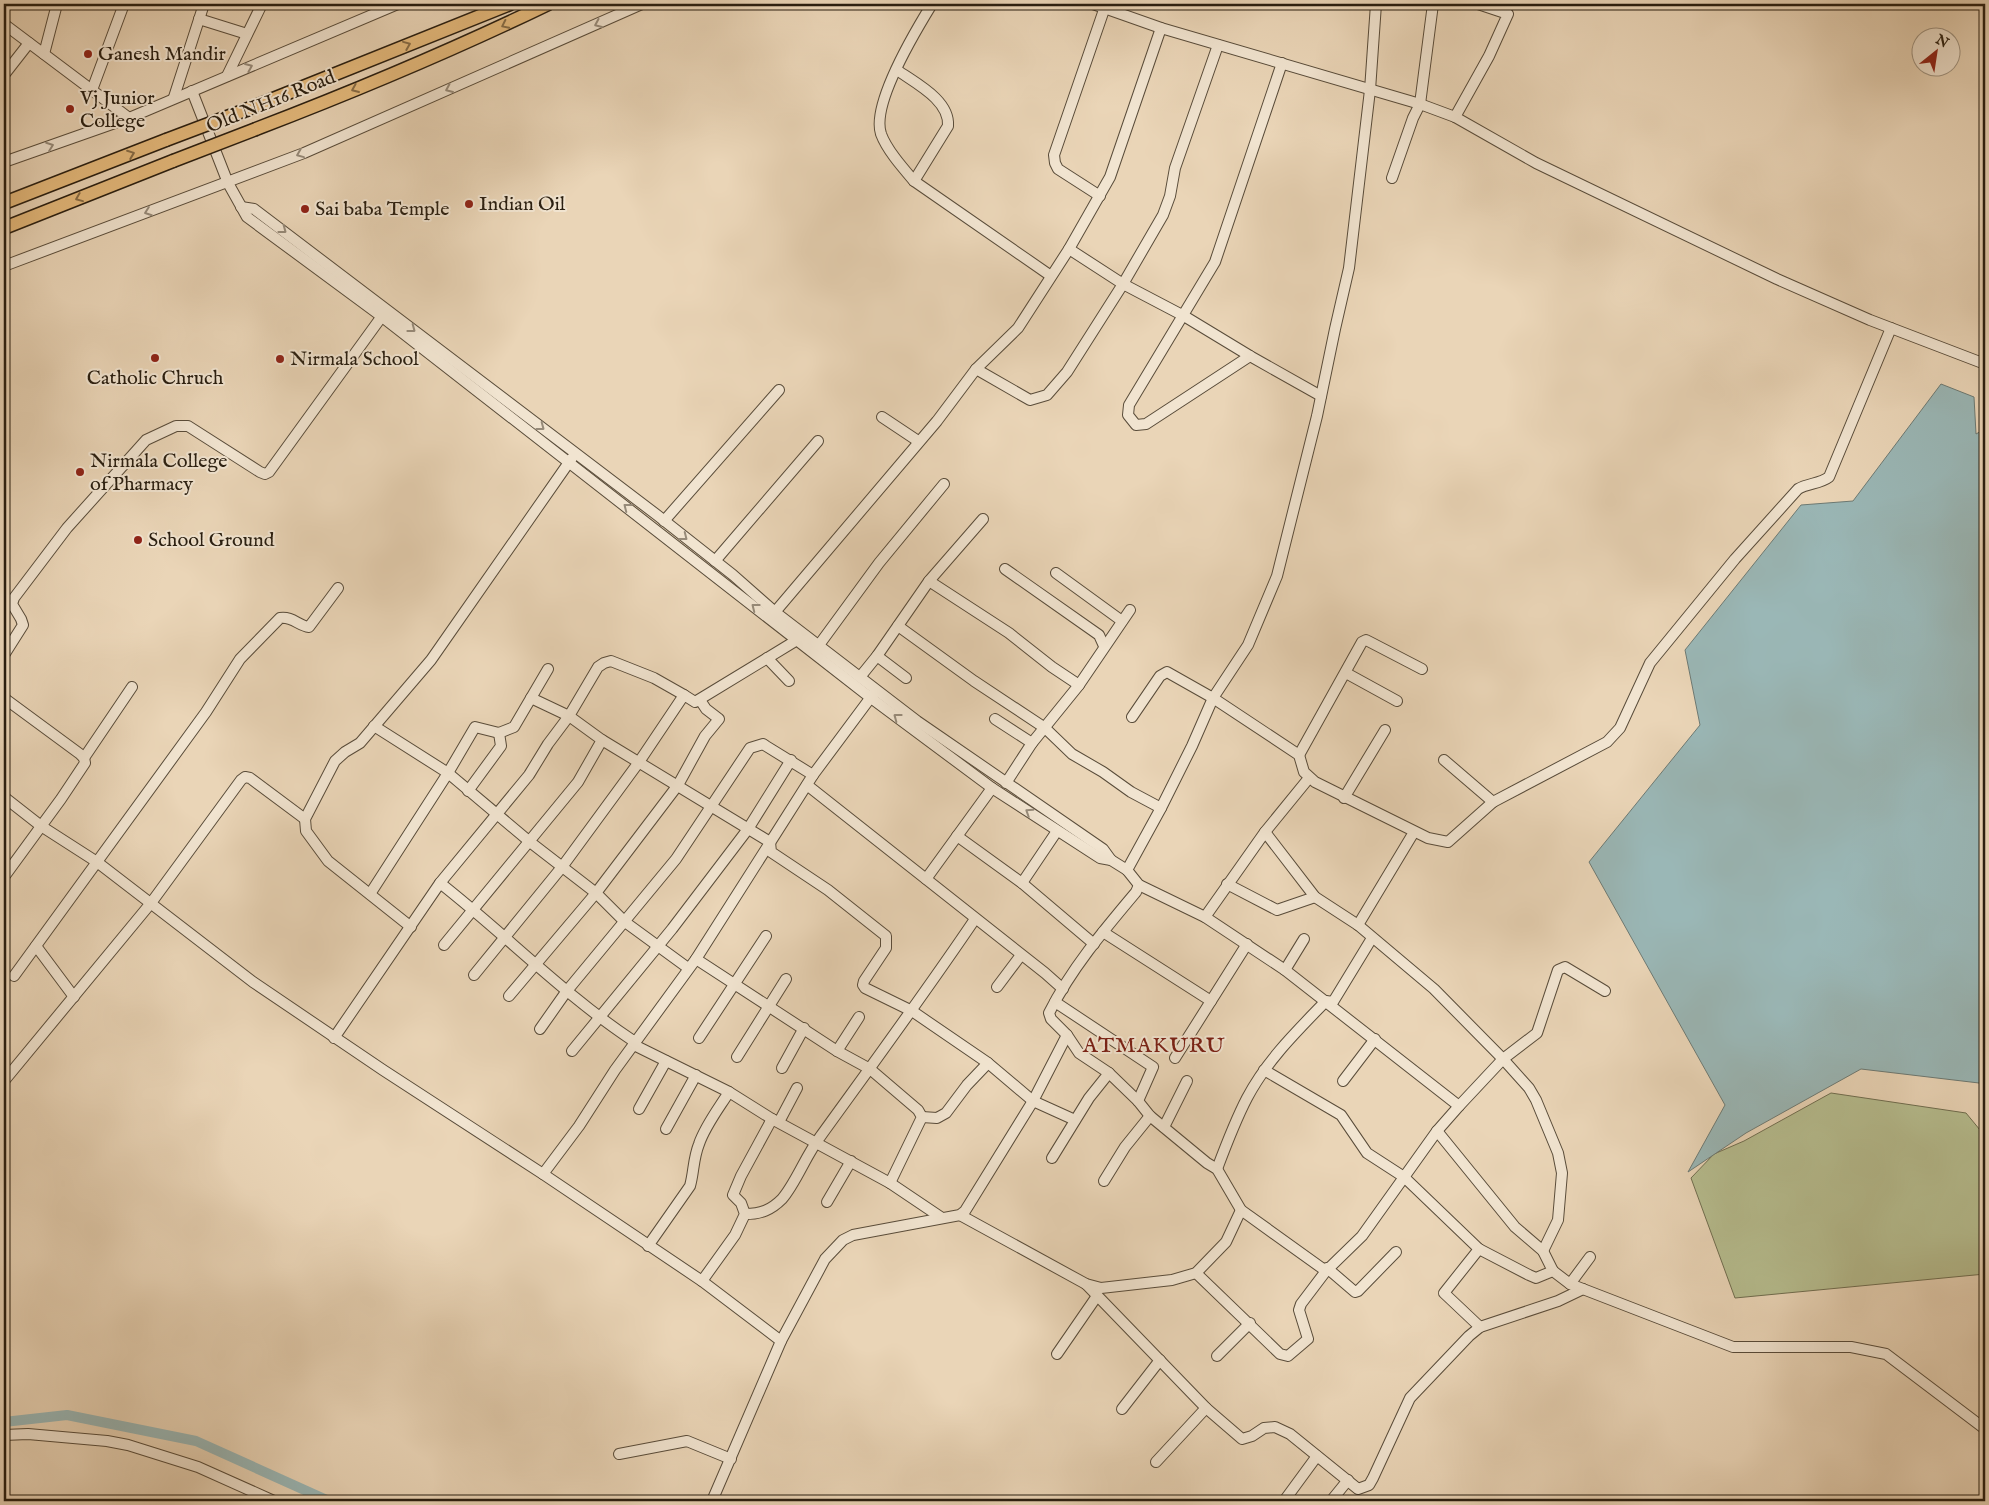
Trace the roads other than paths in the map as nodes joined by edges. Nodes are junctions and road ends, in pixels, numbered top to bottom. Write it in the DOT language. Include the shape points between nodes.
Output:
graph roads {
  1 [pos="57,4"];
  2 [pos="124,4"];
  3 [pos="204,4"];
  4 [pos="262,4"];
  5 [pos="398,4"];
  6 [pos="510,4"];
  7 [pos="548,4"];
  8 [pos="642,4"];
  9 [pos="932,4"];
  10 [pos="1093,4"];
  11 [pos="1376,4"];
  12 [pos="1432,4"];
  13 [pos="1478,4"];
  14 [pos="1106,6"];
  15 [pos="199,19"];
  16 [pos="4,24"];
  17 [pos="1161,28"];
  18 [pos="247,34"];
  19 [pos="29,43"];
  20 [pos="1218,44"];
  21 [pos="44,54"];
  22 [pos="1282,64"];
  23 [pos="897,70"];
  24 [pos="4,75"];
  25 [pos="227,76"];
  26 [pos="92,90"];
  27 [pos="1370,90"];
  28 [pos="192,91"];
  29 [pos="174,97"];
  30 [pos="1420,104"];
  31 [pos="1456,116"];
  32 [pos="129,118"];
  33 [pos="4,162"];
  34 [pos="1392,178"];
  35 [pos="914,181"];
  36 [pos="228,183"];
  37 [pos="1100,196"];
  38 [pos="4,203"];
  39 [pos="4,228"];
  40 [pos="1069,250"];
  41 [pos="4,266"];
  42 [pos="1051,276"];
  43 [pos="1123,284"];
  44 [pos="384,313"];
  45 [pos="1184,316"];
  46 [pos="1891,328"];
  47 [pos="1250,356"];
  48 [pos="1985,364"];
  49 [pos="976,369"];
  50 [pos="779,390"];
  51 [pos="1321,396"];
  52 [pos="882,417"];
  53 [pos="818,441"];
  54 [pos="918,441"];
  55 [pos="576,453"];
  56 [pos="569,462"];
  57 [pos="944,484"];
  58 [pos="983,519"];
  59 [pos="664,521"];
  60 [pos="715,561"];
  61 [pos="1005,569"];
  62 [pos="1056,573"];
  63 [pos="929,581"];
  64 [pos="338,588"];
  65 [pos="1130,610"];
  66 [pos="775,612"];
  67 [pos="1122,620"];
  68 [pos="898,626"];
  69 [pos="797,640"];
  70 [pos="819,645"];
  71 [pos="1104,646"];
  72 [pos="4,655"];
  73 [pos="877,656"];
  74 [pos="767,658"];
  75 [pos="1422,669"];
  76 [pos="548,670"];
  77 [pos="1346,673"];
  78 [pos="860,677"];
  79 [pos="906,678"];
  80 [pos="789,681"];
  81 [pos="1079,684"];
  82 [pos="132,687"];
  83 [pos="874,694"];
  84 [pos="684,695"];
  85 [pos="4,698"];
  86 [pos="531,698"];
  87 [pos="1213,698"];
  88 [pos="700,700"];
  89 [pos="1397,701"];
  90 [pos="568,716"];
  91 [pos="1132,717"];
  92 [pos="995,719"];
  93 [pos="374,726"];
  94 [pos="1045,728"];
  95 [pos="1385,730"];
  96 [pos="499,733"];
  97 [pos="602,740"];
  98 [pos="1032,743"];
  99 [pos="1299,755"];
  100 [pos="84,758"];
  101 [pos="791,760"];
  102 [pos="1444,760"];
  103 [pos="640,762"];
  104 [pos="448,773"];
  105 [pos="813,775"];
  106 [pos="1309,778"];
  107 [pos="1006,783"];
  108 [pos="807,785"];
  109 [pos="678,786"];
  110 [pos="992,788"];
  111 [pos="468,790"];
  112 [pos="4,797"];
  113 [pos="1344,798"];
  114 [pos="1493,802"];
  115 [pos="712,806"];
  116 [pos="1161,808"];
  117 [pos="498,814"];
  118 [pos="305,819"];
  119 [pos="42,826"];
  120 [pos="748,829"];
  121 [pos="1057,831"];
  122 [pos="1266,832"];
  123 [pos="1414,832"];
  124 [pos="957,836"];
  125 [pos="530,842"];
  126 [pos="770,842"];
  127 [pos="1111,860"];
  128 [pos="97,862"];
  129 [pos="562,867"];
  130 [pos="1126,870"];
  131 [pos="4,877"];
  132 [pos="926,879"];
  133 [pos="440,883"];
  134 [pos="1022,883"];
  135 [pos="1228,884"];
  136 [pos="1139,885"];
  137 [pos="596,893"];
  138 [pos="370,894"];
  139 [pos="1315,897"];
  140 [pos="151,903"];
  141 [pos="474,910"];
  142 [pos="1205,917"];
  143 [pos="975,919"];
  144 [pos="625,922"];
  145 [pos="1358,924"];
  146 [pos="411,927"];
  147 [pos="1103,932"];
  148 [pos="766,936"];
  149 [pos="505,937"];
  150 [pos="1372,938"];
  151 [pos="1304,940"];
  152 [pos="1094,944"];
  153 [pos="1247,944"];
  154 [pos="444,945"];
  155 [pos="36,946"];
  156 [pos="658,946"];
  157 [pos="1021,955"];
  158 [pos="696,959"];
  159 [pos="537,964"];
  160 [pos="688,968"];
  161 [pos="1285,970"];
  162 [pos="474,975"];
  163 [pos="14,976"];
  164 [pos="786,980"];
  165 [pos="735,984"];
  166 [pos="997,987"];
  167 [pos="1063,989"];
  168 [pos="1604,990"];
  169 [pos="566,992"];
  170 [pos="509,996"];
  171 [pos="74,997"];
  172 [pos="1211,1001"];
  173 [pos="1326,1001"];
  174 [pos="1055,1002"];
  175 [pos="769,1006"];
  176 [pos="912,1011"];
  177 [pos="859,1017"];
  178 [pos="600,1019"];
  179 [pos="804,1028"];
  180 [pos="540,1029"];
  181 [pos="1067,1035"];
  182 [pos="334,1038"];
  183 [pos="699,1038"];
  184 [pos="1375,1039"];
  185 [pos="634,1044"];
  186 [pos="837,1050"];
  187 [pos="572,1051"];
  188 [pos="737,1057"];
  189 [pos="1175,1058"];
  190 [pos="1503,1059"];
  191 [pos="666,1061"];
  192 [pos="988,1063"];
  193 [pos="782,1068"];
  194 [pos="870,1069"];
  195 [pos="1264,1070"];
  196 [pos="1109,1073"];
  197 [pos="696,1075"];
  198 [pos="4,1081"];
  199 [pos="1187,1081"];
  200 [pos="1343,1081"];
  201 [pos="797,1088"];
  202 [pos="729,1092"];
  203 [pos="1033,1101"];
  204 [pos="1138,1101"];
  205 [pos="1460,1106"];
  206 [pos="639,1109"];
  207 [pos="1150,1116"];
  208 [pos="922,1117"];
  209 [pos="776,1120"];
  210 [pos="1075,1120"];
  211 [pos="1164,1127"];
  212 [pos="666,1129"];
  213 [pos="1438,1130"];
  214 [pos="816,1142"];
  215 [pos="1052,1158"];
  216 [pos="851,1162"];
  217 [pos="1217,1169"];
  218 [pos="543,1174"];
  219 [pos="1404,1176"];
  220 [pos="1104,1181"];
  221 [pos="890,1183"];
  222 [pos="827,1202"];
  223 [pos="1241,1210"];
  224 [pos="745,1214"];
  225 [pos="960,1214"];
  226 [pos="942,1218"];
  227 [pos="648,1246"];
  228 [pos="1478,1249"];
  229 [pos="1543,1250"];
  230 [pos="1396,1252"];
  231 [pos="1590,1257"];
  232 [pos="1327,1269"];
  233 [pos="1553,1271"];
  234 [pos="1196,1273"];
  235 [pos="702,1281"];
  236 [pos="1086,1284"];
  237 [pos="1570,1284"];
  238 [pos="1583,1289"];
  239 [pos="1097,1296"];
  240 [pos="1250,1323"];
  241 [pos="1480,1327"];
  242 [pos="781,1341"];
  243 [pos="1057,1354"];
  244 [pos="1217,1356"];
  245 [pos="1160,1360"];
  246 [pos="1206,1408"];
  247 [pos="1122,1409"];
  248 [pos="1985,1429"];
  249 [pos="4,1435"];
  250 [pos="619,1454"];
  251 [pos="1317,1456"];
  252 [pos="731,1459"];
  253 [pos="1156,1462"];
  254 [pos="1348,1480"];
  255 [pos="274,1501"];
  256 [pos="712,1501"];
  257 [pos="1284,1501"];
  258 [pos="1331,1501"];
  1 -- 21 [label="street"];
  2 -- 26 [label="street"];
  3 -- 15 [label="street"];
  4 -- 18 [label="street"];
  25 -- 5 [label="street, one-way"];
  38 -- 6 [label="main road, Old NH16 Road, one-way, bridge"];
  7 -- 39 [label="main road, Old NH16 Road, one-way, bridge" via="486,34 312,107"];
  8 -- 36 [label="street, one-way" via="338,139"];
  9 -- 23 [label="street"];
  10 -- 14 [label="street"];
  11 -- 27 [label="street"];
  12 -- 30 [label="street"];
  13 -- 31 [label="street" via="1508,14"];
  14 -- 17 [label="street"];
  14 -- 37 [label="street" via="1054,155 1058,169"];
  15 -- 18 [label="street"];
  15 -- 29 [label="street"];
  16 -- 19 [label="street"];
  17 -- 20 [label="street"];
  17 -- 37 [label="street" via="1117,160"];
  18 -- 25 [label="street"];
  19 -- 21 [label="street"];
  19 -- 24 [label="street"];
  20 -- 22 [label="street"];
  20 -- 43 [label="street" via="1175,168 1163,215"];
  21 -- 26 [label="street"];
  22 -- 27 [label="street"];
  22 -- 45 [label="street" via="1222,244"];
  23 -- 35 [label="street" via="884,94 880,126 900,165"];
  23 -- 35 [label="street" via="938,101 949,117 948,126"];
  25 -- 28 [label="street"];
  26 -- 32 [label="street"];
  27 -- 30 [label="street"];
  27 -- 51 [label="street" via="1349,268"];
  28 -- 29 [label="street"];
  28 -- 36 [label="street"];
  29 -- 32 [label="street"];
  30 -- 31 [label="street"];
  30 -- 34 [label="street"];
  31 -- 46 [label="street" via="1524,157 1647,217"];
  33 -- 32 [label="street, one-way"];
  35 -- 42 [label="street"];
  36 -- 41 [label="street, one-way"];
  36 -- 44 [label="street" via="247,217"];
  37 -- 40 [label="street"];
  40 -- 42 [label="street"];
  40 -- 43 [label="street"];
  42 -- 49 [label="street" via="1018,328"];
  43 -- 45 [label="street"];
  43 -- 49 [label="street" via="1067,372 1047,395 1030,400"];
  44 -- 55 [label="street, one-way"];
  44 -- 56 [label="street"];
  44 -- 72 [label="street" via="266,474 188,426 176,426 146,440 67,528 14,598 12,604 22,625"];
  45 -- 47 [label="street"];
  45 -- 47 [label="street" via="1129,406 1128,415 1136,425 1146,424"];
  46 -- 48 [label="street"];
  46 -- 114 [label="street" via="1833,470 1823,481 1798,489 1734,559 1650,663 1620,728 1607,742"];
  47 -- 51 [label="street"];
  49 -- 54 [label="street"];
  50 -- 59 [label="street"];
  51 -- 87 [label="street" via="1277,576 1248,645"];
  52 -- 54 [label="street"];
  53 -- 60 [label="street"];
  54 -- 66 [label="street"];
  55 -- 56 [label="street"];
  55 -- 59 [label="street"];
  69 -- 56 [label="street, one-way"];
  56 -- 93 [label="street" via="431,660"];
  57 -- 70 [label="street" via="879,563"];
  58 -- 63 [label="street"];
  59 -- 60 [label="street, one-way"];
  60 -- 66 [label="street"];
  61 -- 71 [label="street" via="1099,634"];
  62 -- 67 [label="street"];
  63 -- 68 [label="street"];
  63 -- 81 [label="street"];
  64 -- 128 [label="street" via="309,626 286,617 280,618 240,659 206,712"];
  65 -- 67 [label="street"];
  66 -- 70 [label="street"];
  67 -- 71 [label="street"];
  68 -- 73 [label="street"];
  68 -- 94 [label="street"];
  69 -- 74 [label="street"];
  69 -- 83 [label="street"];
  70 -- 78 [label="street"];
  71 -- 81 [label="street"];
  73 -- 78 [label="street"];
  73 -- 79 [label="street"];
  74 -- 80 [label="street"];
  74 -- 88 [label="street"];
  75 -- 77 [label="street" via="1366,640"];
  76 -- 86 [label="street"];
  77 -- 89 [label="street"];
  77 -- 99 [label="street"];
  78 -- 83 [label="street"];
  81 -- 94 [label="street"];
  82 -- 100 [label="street"];
  83 -- 105 [label="street"];
  83 -- 107 [label="street"];
  110 -- 83 [label="street, one-way"];
  84 -- 88 [label="street" via="695,702"];
  84 -- 90 [label="street" via="654,678 611,661 604,662"];
  84 -- 103 [label="street"];
  85 -- 100 [label="street"];
  86 -- 90 [label="street"];
  86 -- 96 [label="street" via="514,727"];
  87 -- 91 [label="street" via="1167,672 1160,676"];
  87 -- 99 [label="street"];
  87 -- 116 [label="street"];
  88 -- 109 [label="street" via="719,719 705,736"];
  90 -- 97 [label="street"];
  90 -- 117 [label="street" via="529,775"];
  92 -- 98 [label="street"];
  93 -- 104 [label="street"];
  93 -- 118 [label="street" via="360,743 335,761"];
  94 -- 98 [label="street"];
  94 -- 116 [label="street" via="1072,754"];
  95 -- 113 [label="street"];
  96 -- 104 [label="street" via="475,727"];
  96 -- 111 [label="street" via="501,746"];
  97 -- 103 [label="street"];
  97 -- 125 [label="street" via="578,782"];
  98 -- 107 [label="street"];
  99 -- 106 [label="street"];
  100 -- 119 [label="street" via="85,763"];
  101 -- 105 [label="street"];
  101 -- 115 [label="street" via="763,744 750,748"];
  101 -- 120 [label="street"];
  102 -- 114 [label="street"];
  103 -- 109 [label="street"];
  103 -- 129 [label="street"];
  104 -- 111 [label="street"];
  104 -- 138 [label="street"];
  105 -- 108 [label="street"];
  106 -- 113 [label="street"];
  106 -- 122 [label="street"];
  107 -- 127 [label="street" via="1104,849"];
  108 -- 126 [label="street"];
  108 -- 132 [label="street"];
  109 -- 115 [label="street"];
  109 -- 137 [label="street"];
  121 -- 110 [label="street, one-way"];
  110 -- 124 [label="street"];
  111 -- 117 [label="street"];
  112 -- 119 [label="street"];
  113 -- 123 [label="street"];
  114 -- 123 [label="street" via="1448,842"];
  115 -- 120 [label="street"];
  115 -- 144 [label="street" via="676,859"];
  116 -- 130 [label="street"];
  117 -- 125 [label="street"];
  117 -- 133 [label="street"];
  118 -- 138 [label="street" via="306,831 328,861"];
  118 -- 140 [label="street" via="245,777"];
  119 -- 128 [label="street"];
  119 -- 131 [label="street"];
  120 -- 126 [label="street"];
  120 -- 156 [label="street"];
  121 -- 127 [label="street" via="1100,858"];
  121 -- 134 [label="street"];
  122 -- 135 [label="street"];
  122 -- 139 [label="street"];
  123 -- 145 [label="street"];
  124 -- 132 [label="street"];
  124 -- 134 [label="street"];
  125 -- 129 [label="street"];
  125 -- 141 [label="street"];
  126 -- 158 [label="street"];
  126 -- 176 [label="street" via="771,852 828,890 886,936 886,948 863,984 865,988"];
  127 -- 130 [label="street"];
  128 -- 140 [label="street"];
  128 -- 155 [label="street"];
  129 -- 137 [label="street"];
  129 -- 149 [label="street"];
  130 -- 136 [label="street"];
  132 -- 143 [label="street"];
  133 -- 141 [label="street"];
  133 -- 146 [label="street"];
  134 -- 152 [label="street"];
  135 -- 139 [label="street" via="1277,910"];
  135 -- 142 [label="street"];
  136 -- 142 [label="street"];
  136 -- 147 [label="street"];
  137 -- 144 [label="street"];
  137 -- 159 [label="street"];
  138 -- 146 [label="street"];
  139 -- 145 [label="street"];
  140 -- 171 [label="street"];
  140 -- 182 [label="street" via="253,982"];
  141 -- 149 [label="street"];
  141 -- 154 [label="street"];
  142 -- 153 [label="street"];
  143 -- 157 [label="street"];
  143 -- 176 [label="street"];
  144 -- 156 [label="street"];
  144 -- 169 [label="street"];
  145 -- 150 [label="street"];
  146 -- 182 [label="street"];
  147 -- 152 [label="street"];
  147 -- 172 [label="street"];
  148 -- 165 [label="street"];
  149 -- 159 [label="street"];
  149 -- 162 [label="street"];
  150 -- 173 [label="street" via="1332,1002"];
  150 -- 190 [label="street" via="1434,990"];
  151 -- 161 [label="street"];
  152 -- 167 [label="street"];
  153 -- 161 [label="street"];
  153 -- 172 [label="street"];
  155 -- 163 [label="street"];
  155 -- 171 [label="street"];
  156 -- 160 [label="street"];
  156 -- 178 [label="street"];
  157 -- 166 [label="street"];
  157 -- 167 [label="street"];
  158 -- 160 [label="street"];
  158 -- 165 [label="street"];
  159 -- 169 [label="street"];
  159 -- 170 [label="street"];
  160 -- 185 [label="street"];
  161 -- 173 [label="street"];
  164 -- 175 [label="street"];
  165 -- 175 [label="street"];
  165 -- 183 [label="street"];
  167 -- 174 [label="street"];
  168 -- 190 [label="street" via="1565,967 1558,970 1537,1033"];
  169 -- 178 [label="street"];
  169 -- 180 [label="street"];
  171 -- 198 [label="street"];
  172 -- 189 [label="street"];
  173 -- 184 [label="street"];
  173 -- 195 [label="street"];
  174 -- 181 [label="street" via="1049,1013"];
  174 -- 204 [label="street" via="1153,1067"];
  175 -- 179 [label="street"];
  175 -- 188 [label="street"];
  176 -- 192 [label="street"];
  176 -- 194 [label="street"];
  177 -- 186 [label="street"];
  178 -- 185 [label="street"];
  178 -- 187 [label="street"];
  179 -- 186 [label="street"];
  179 -- 193 [label="street"];
  181 -- 196 [label="street" via="1079,1053"];
  181 -- 203 [label="street"];
  182 -- 218 [label="street"];
  184 -- 200 [label="street"];
  184 -- 205 [label="street"];
  185 -- 191 [label="street"];
  185 -- 218 [label="street"];
  186 -- 194 [label="street"];
  190 -- 205 [label="street"];
  190 -- 229 [label="street" via="1529,1088 1558,1153 1562,1174 1558,1220"];
  191 -- 197 [label="street"];
  191 -- 206 [label="street"];
  192 -- 203 [label="street"];
  192 -- 208 [label="street" via="946,1113 937,1118"];
  194 -- 208 [label="street"];
  194 -- 214 [label="street"];
  195 -- 217 [label="street" via="1247,1098"];
  195 -- 219 [label="street" via="1341,1115 1367,1153"];
  196 -- 204 [label="street"];
  196 -- 210 [label="street"];
  197 -- 202 [label="street"];
  197 -- 212 [label="street"];
  199 -- 211 [label="street"];
  201 -- 209 [label="street"];
  202 -- 209 [label="street"];
  202 -- 227 [label="street" via="700,1141 690,1186"];
  203 -- 210 [label="street"];
  203 -- 225 [label="street" via="970,1205"];
  204 -- 207 [label="street"];
  205 -- 213 [label="street"];
  207 -- 211 [label="street"];
  207 -- 220 [label="street"];
  208 -- 221 [label="street"];
  209 -- 214 [label="street"];
  209 -- 224 [label="street" via="733,1194 742,1203"];
  210 -- 215 [label="street"];
  211 -- 217 [label="street"];
  213 -- 219 [label="street"];
  213 -- 229 [label="street" via="1515,1227"];
  214 -- 216 [label="street"];
  214 -- 224 [label="street" via="783,1198 769,1211"];
  216 -- 221 [label="street"];
  216 -- 222 [label="street"];
  217 -- 223 [label="street"];
  218 -- 227 [label="street"];
  219 -- 228 [label="street"];
  219 -- 232 [label="street" via="1362,1236"];
  221 -- 226 [label="street"];
  223 -- 232 [label="street"];
  223 -- 234 [label="street" via="1226,1242"];
  224 -- 235 [label="street" via="735,1236"];
  225 -- 226 [label="street"];
  225 -- 236 [label="street"];
  226 -- 242 [label="street" via="853,1235 843,1240 826,1259"];
  227 -- 235 [label="street"];
  228 -- 233 [label="street" via="1536,1278"];
  228 -- 241 [label="street" via="1444,1293"];
  229 -- 233 [label="street"];
  230 -- 232 [label="street" via="1355,1292"];
  231 -- 237 [label="street"];
  232 -- 240 [label="street" via="1299,1310 1308,1339 1288,1356 1280,1354"];
  233 -- 237 [label="street"];
  234 -- 236 [label="street" via="1172,1280 1100,1288"];
  234 -- 240 [label="street"];
  235 -- 242 [label="street"];
  236 -- 239 [label="street"];
  237 -- 238 [label="street"];
  238 -- 241 [label="street" via="1558,1301"];
  238 -- 248 [label="street" via="1733,1347 1851,1347 1886,1354"];
  239 -- 243 [label="street"];
  239 -- 245 [label="street"];
  240 -- 244 [label="street"];
  241 -- 254 [label="street" via="1410,1398 1369,1485 1358,1489"];
  242 -- 252 [label="street"];
  245 -- 246 [label="street"];
  245 -- 247 [label="street"];
  246 -- 251 [label="street" via="1242,1439 1264,1428 1275,1427 1290,1434"];
  246 -- 253 [label="street"];
  249 -- 255 [label="street" via="28,1434 128,1445 198,1467"];
  250 -- 252 [label="street" via="680,1440"];
  251 -- 254 [label="street"];
  251 -- 257 [label="street"];
  252 -- 256 [label="street"];
  254 -- 258 [label="street"];
}
